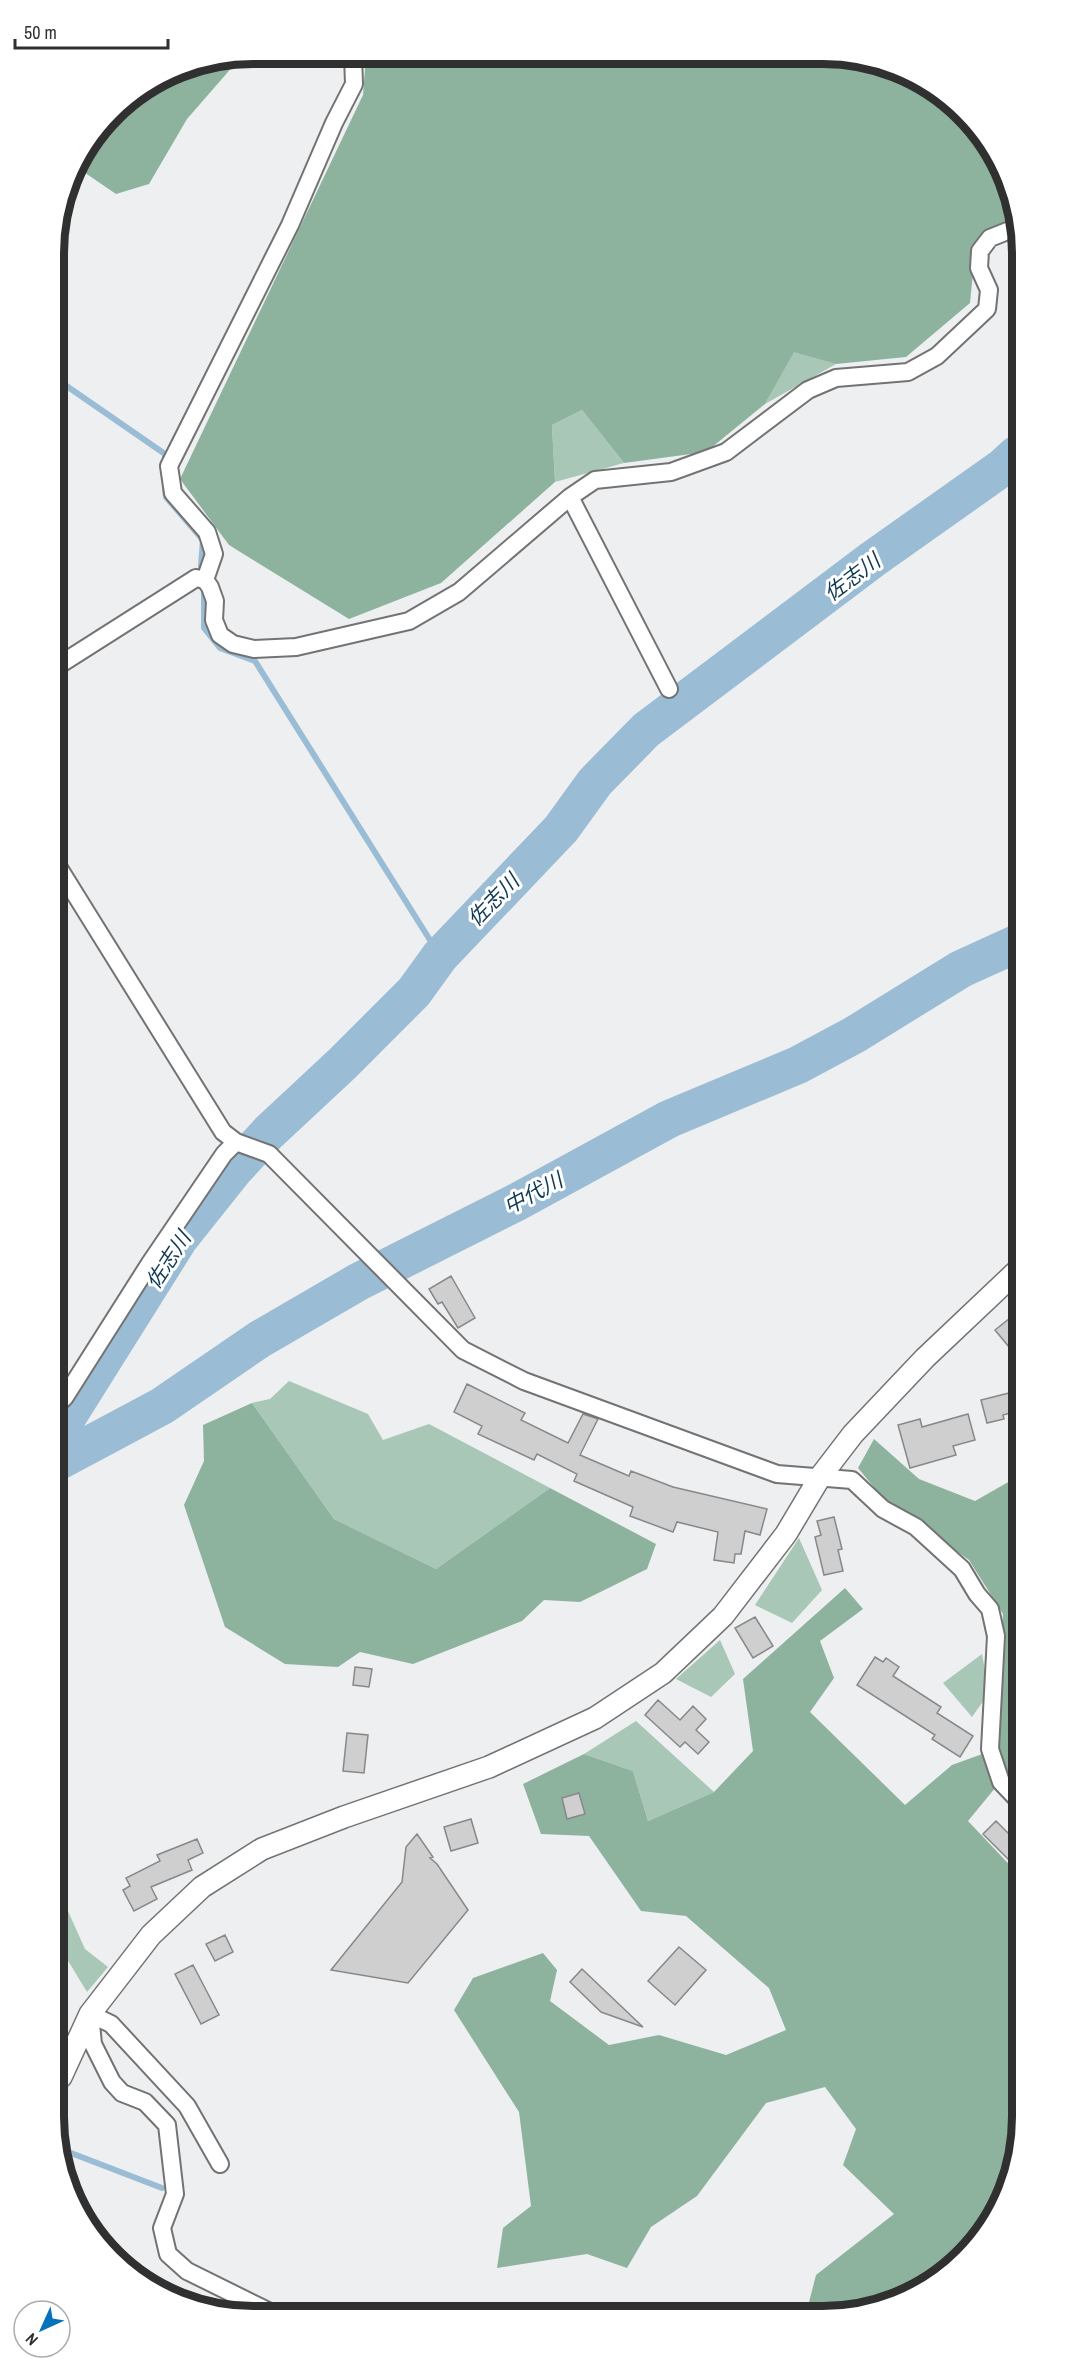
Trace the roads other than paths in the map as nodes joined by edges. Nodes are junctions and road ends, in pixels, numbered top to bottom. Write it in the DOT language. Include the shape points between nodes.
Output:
graph roads {
  1 [pos="353,65"];
  2 [pos="1010,230"];
  3 [pos="570,497"];
  4 [pos="205,580"];
  5 [pos="65,661"];
  6 [pos="669,689"];
  7 [pos="65,878"];
  8 [pos="236,1142"];
  9 [pos="1011,1276"];
  10 [pos="65,1397"];
  11 [pos="820,1477"];
  12 [pos="1011,1793"];
  13 [pos="90,2014"];
  14 [pos="65,2068"];
  15 [pos="220,2164"];
  16 [pos="258,2306"];
  1 -- 4 [label="street" via="354,84 290,225 169,466 173,493 207,532 214,554"];
  2 -- 3 [label="street" via="990,238 980,251 979,268 989,290 987,309 937,356 908,372 836,378 808,390 726,452 671,472 595,480"];
  3 -- 4 [label="street" via="459,592 409,621 307,645 254,649 233,644 220,635 214,620 215,601"];
  3 -- 6 [label="street"];
  4 -- 5 [label="street" via="188,581"];
  7 -- 8 [label="street" via="223,1132"];
  8 -- 10 [label="street" via="150,1263"];
  8 -- 11 [label="street" via="269,1154 463,1350 524,1381 777,1474"];
  9 -- 11 [label="street" via="925,1358 853,1434"];
  11 -- 12 [label="street" via="852,1480 883,1509 916,1527 963,1569 990,1609 996,1636 990,1749 1001,1782"];
  11 -- 13 [label="street" via="786,1534 723,1616 663,1673 595,1718 489,1767 262,1849 202,1887 151,1935"];
  13 -- 14 [label="street"];
  13 -- 15 [label="street" via="111,2024 187,2106"];
  13 -- 16 [label="street" via="93,2044 112,2082 122,2093 145,2102 167,2126 175,2194 162,2228 168,2254 187,2271"];
}
